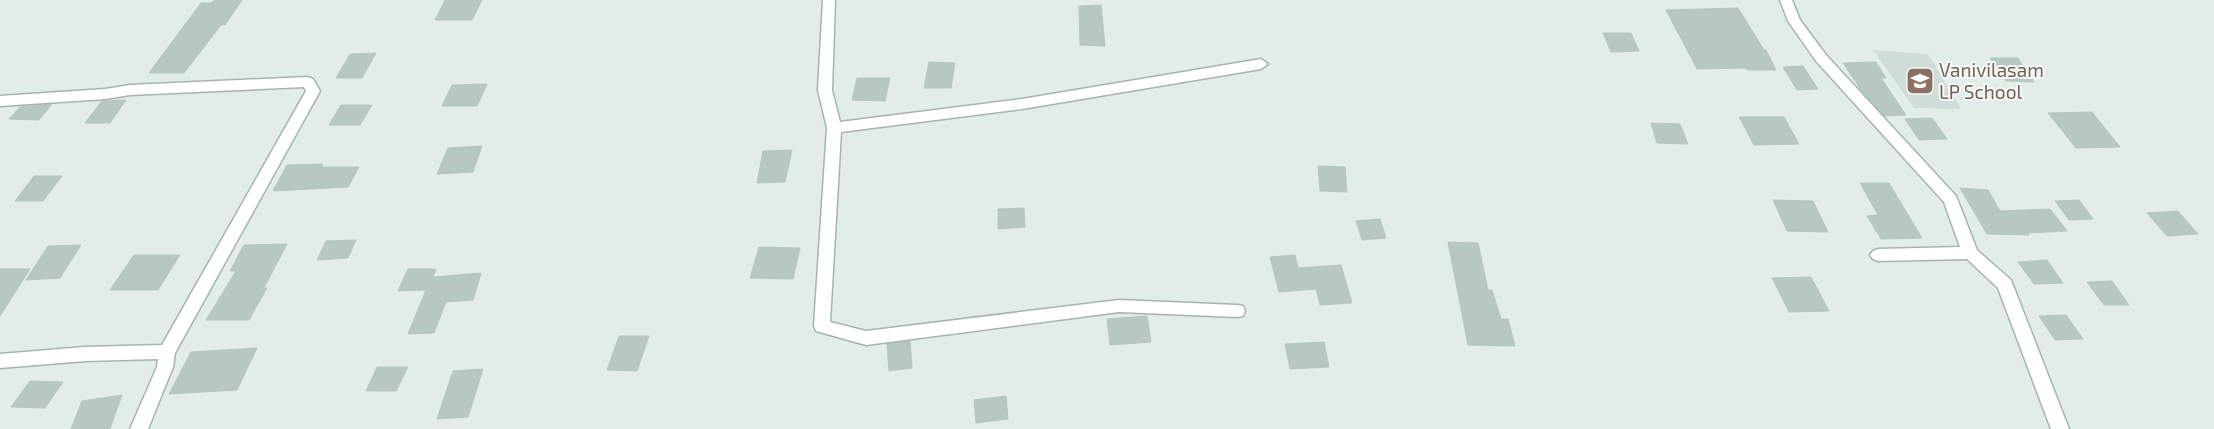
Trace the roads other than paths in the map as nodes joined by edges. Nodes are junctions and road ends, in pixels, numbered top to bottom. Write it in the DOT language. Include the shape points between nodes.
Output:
graph roads {
  1 [pos="828,0"];
  2 [pos="1786,0"];
  3 [pos="1261,64"];
  4 [pos="0,101"];
  5 [pos="834,128"];
  6 [pos="1970,253"];
  7 [pos="1878,255"];
  8 [pos="1237,311"];
  9 [pos="166,352"];
  10 [pos="0,361"];
  11 [pos="139,429"];
  12 [pos="2060,429"];
  1 -- 5 [label="street" via="825,90"];
  2 -- 6 [label="street" via="1794,21 1822,58 1951,200"];
  3 -- 5 [label="street" via="1022,104"];
  4 -- 9 [label="street" via="130,90 308,82 314,91"];
  5 -- 8 [label="street" via="822,326 866,338 1119,306"];
  6 -- 7 [label="street"];
  6 -- 12 [label="street" via="2005,284"];
  9 -- 10 [label="street"];
  9 -- 11 [label="street" via="165,368"];
}
